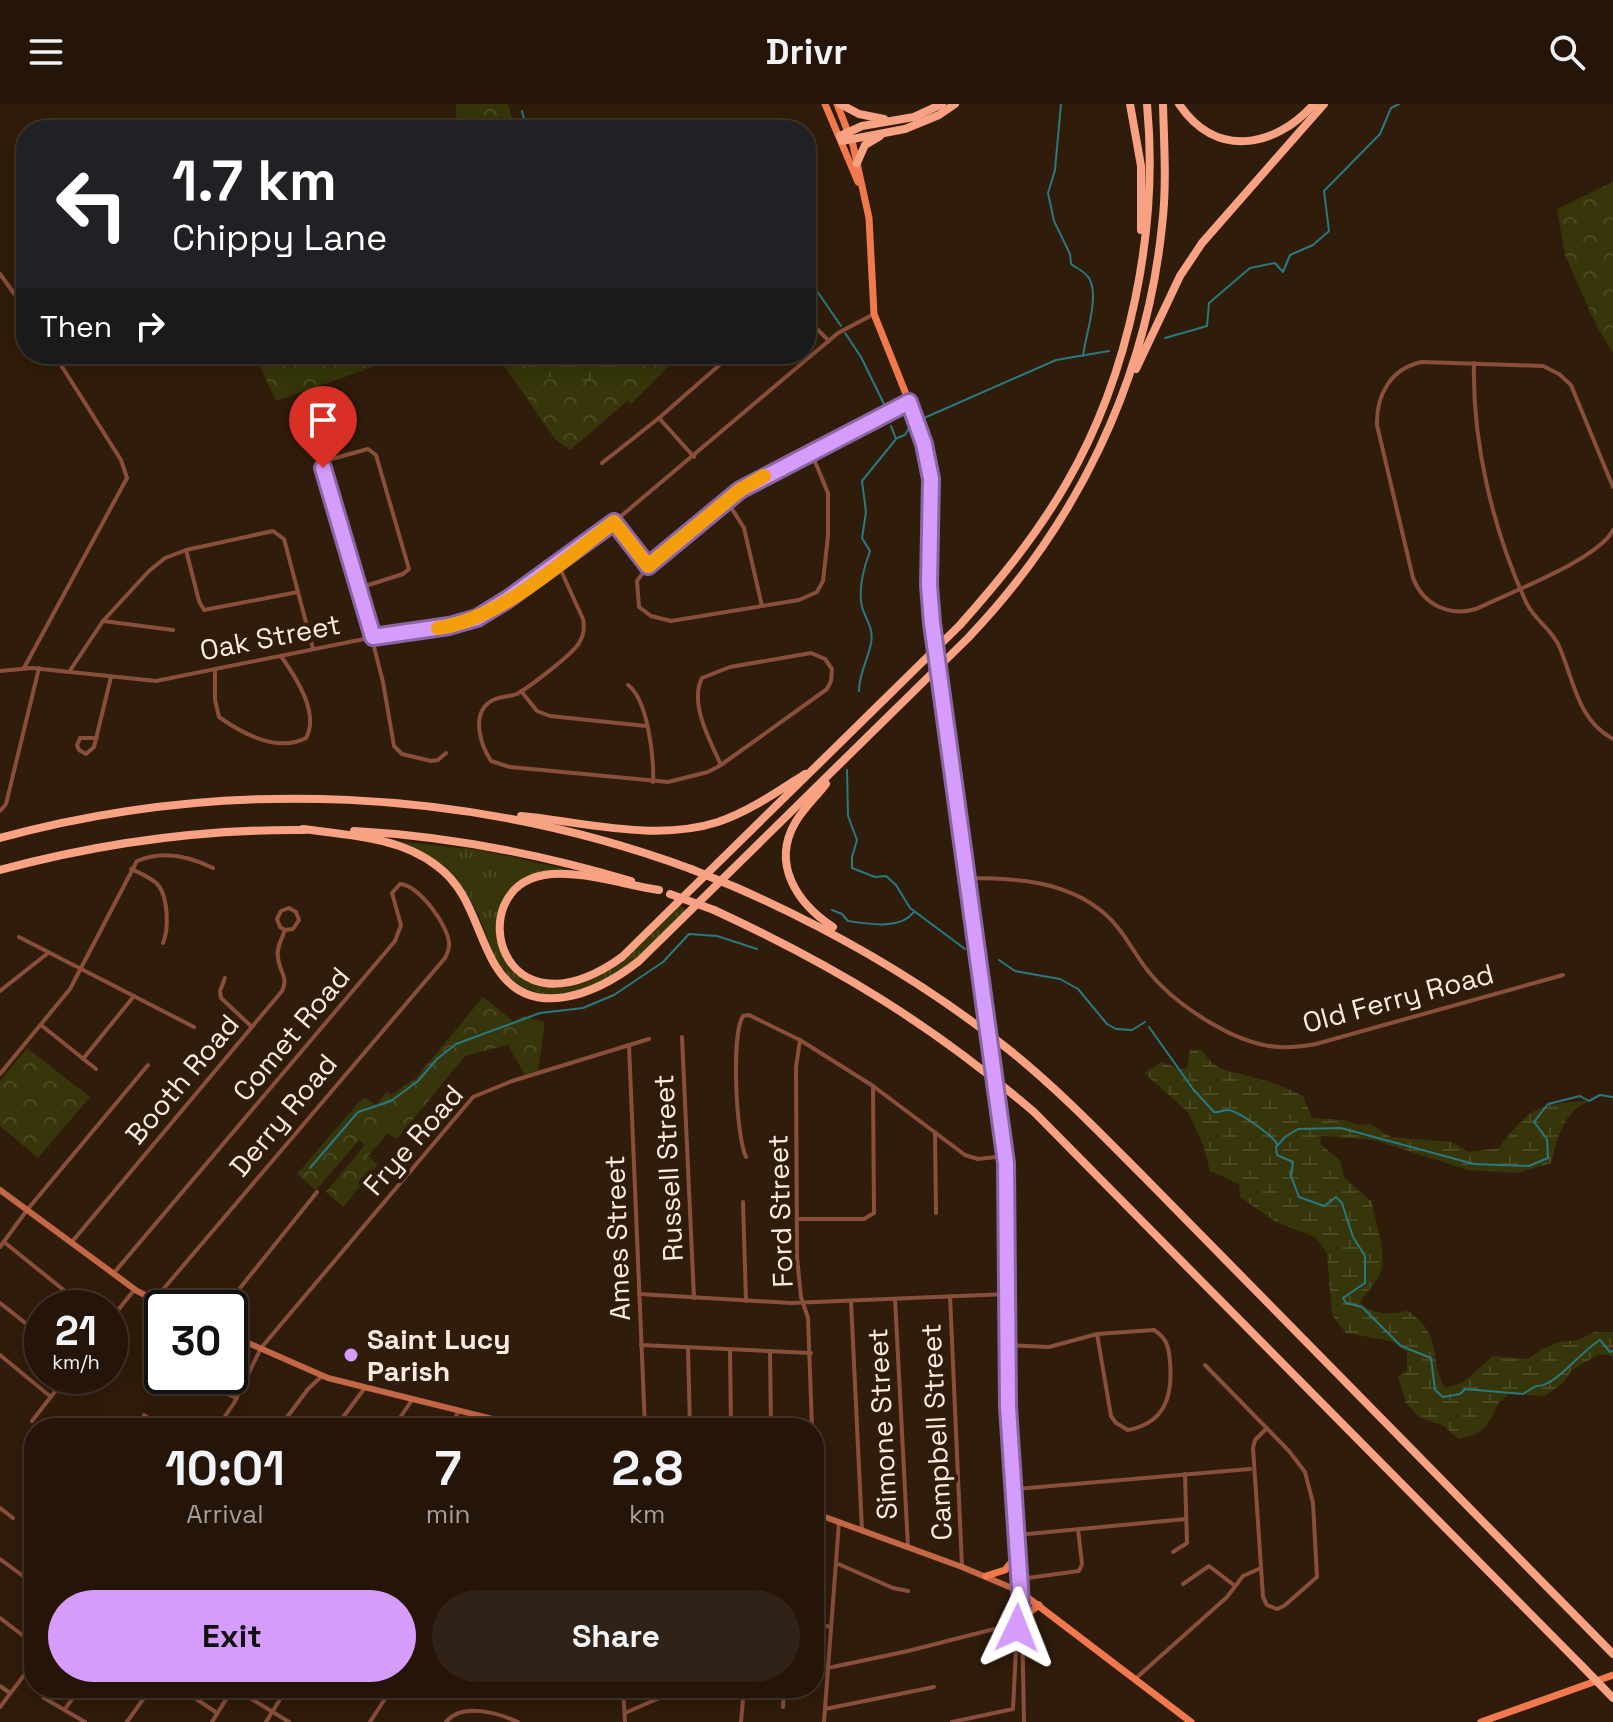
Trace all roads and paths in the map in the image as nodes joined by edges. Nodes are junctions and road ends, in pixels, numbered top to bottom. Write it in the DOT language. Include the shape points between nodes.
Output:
graph roads {
  1 [pos="825,104"];
  2 [pos="838,104"];
  3 [pos="942,104"];
  4 [pos="955,104"];
  5 [pos="1130,104"];
  6 [pos="1147,104"];
  7 [pos="1163,104"];
  8 [pos="1179,104"];
  9 [pos="1314,104"];
  10 [pos="1324,104"];
  11 [pos="900,120"];
  12 [pos="884,133"];
  13 [pos="845,136"];
  14 [pos="857,163"];
  15 [pos="864,195"];
  16 [pos="1141,264"];
  17 [pos="0,274"];
  18 [pos="16,296"];
  19 [pos="874,314"];
  20 [pos="816,328"];
  21 [pos="829,341"];
  22 [pos="816,352"];
  23 [pos="1474,363"];
  24 [pos="60,364"];
  25 [pos="721,364"];
  26 [pos="802,364"];
  27 [pos="909,402"];
  28 [pos="1117,410"];
  29 [pos="659,418"];
  30 [pos="811,452"];
  31 [pos="694,457"];
  32 [pos="602,463"];
  33 [pos="1613,487"];
  34 [pos="727,501"];
  35 [pos="614,522"];
  36 [pos="1613,530"];
  37 [pos="186,550"];
  38 [pos="558,564"];
  39 [pos="648,566"];
  40 [pos="359,588"];
  41 [pos="1520,588"];
  42 [pos="298,592"];
  43 [pos="762,606"];
  44 [pos="103,621"];
  45 [pos="173,630"];
  46 [pos="373,637"];
  47 [pos="313,649"];
  48 [pos="281,655"];
  49 [pos="24,668"];
  50 [pos="39,668"];
  51 [pos="215,669"];
  52 [pos="0,671"];
  53 [pos="69,672"];
  54 [pos="111,677"];
  55 [pos="628,685"];
  56 [pos="521,691"];
  57 [pos="880,724"];
  58 [pos="646,726"];
  59 [pos="97,738"];
  60 [pos="1613,739"];
  61 [pos="446,753"];
  62 [pos="721,765"];
  63 [pos="819,765"];
  64 [pos="653,782"];
  65 [pos="0,811"];
  66 [pos="495,816"];
  67 [pos="303,829"];
  68 [pos="0,838"];
  69 [pos="213,868"];
  70 [pos="131,869"];
  71 [pos="0,870"];
  72 [pos="967,878"];
  73 [pos="659,890"];
  74 [pos="285,930"];
  75 [pos="19,937"];
  76 [pos="163,943"];
  77 [pos="862,948"];
  78 [pos="49,952"];
  79 [pos="445,958"];
  80 [pos="81,969"];
  81 [pos="1563,975"];
  82 [pos="225,978"];
  83 [pos="0,991"];
  84 [pos="134,996"];
  85 [pos="41,1025"];
  86 [pos="194,1027"];
  87 [pos="252,1027"];
  88 [pos="682,1037"];
  89 [pos="649,1039"];
  90 [pos="800,1040"];
  91 [pos="629,1045"];
  92 [pos="83,1059"];
  93 [pos="148,1065"];
  94 [pos="96,1069"];
  95 [pos="0,1074"];
  96 [pos="873,1086"];
  97 [pos="935,1132"];
  98 [pos="1005,1156"];
  99 [pos="746,1157"];
  100 [pos="0,1190"];
  101 [pos="317,1192"];
  102 [pos="743,1202"];
  103 [pos="27,1210"];
  104 [pos="936,1213"];
  105 [pos="797,1219"];
  106 [pos="71,1243"];
  107 [pos="2,1245"];
  108 [pos="113,1274"];
  109 [pos="135,1289"];
  110 [pos="62,1290"];
  111 [pos="163,1290"];
  112 [pos="238,1290"];
  113 [pos="144,1294"];
  114 [pos="639,1294"];
  115 [pos="1008,1294"];
  116 [pos="950,1296"];
  117 [pos="128,1298"];
  118 [pos="694,1298"];
  119 [pos="895,1299"];
  120 [pos="746,1301"];
  121 [pos="851,1301"];
  122 [pos="0,1303"];
  123 [pos="804,1303"];
  124 [pos="24,1322"];
  125 [pos="1097,1334"];
  126 [pos="248,1343"];
  127 [pos="641,1345"];
  128 [pos="1007,1345"];
  129 [pos="261,1348"];
  130 [pos="688,1348"];
  131 [pos="730,1350"];
  132 [pos="770,1351"];
  133 [pos="811,1353"];
  134 [pos="0,1355"];
  135 [pos="1205,1365"];
  136 [pos="322,1376"];
  137 [pos="364,1389"];
  138 [pos="53,1394"];
  139 [pos="227,1394"];
  140 [pos="51,1397"];
  141 [pos="237,1398"];
  142 [pos="412,1400"];
  143 [pos="459,1411"];
  144 [pos="144,1415"];
  145 [pos="34,1418"];
  146 [pos="148,1418"];
  147 [pos="224,1418"];
  148 [pos="286,1418"];
  149 [pos="342,1418"];
  150 [pos="400,1418"];
  151 [pos="455,1418"];
  152 [pos="486,1418"];
  153 [pos="645,1418"];
  154 [pos="690,1418"];
  155 [pos="731,1418"];
  156 [pos="771,1418"];
  157 [pos="812,1418"];
  158 [pos="1267,1428"];
  159 [pos="1250,1469"];
  160 [pos="1185,1474"];
  161 [pos="1012,1489"];
  162 [pos="0,1508"];
  163 [pos="824,1517"];
  164 [pos="13,1518"];
  165 [pos="1186,1519"];
  166 [pos="839,1522"];
  167 [pos="1078,1529"];
  168 [pos="862,1531"];
  169 [pos="1015,1535"];
  170 [pos="908,1547"];
  171 [pos="1173,1552"];
  172 [pos="1016,1556"];
  173 [pos="0,1559"];
  174 [pos="836,1563"];
  175 [pos="962,1567"];
  176 [pos="1261,1568"];
  177 [pos="986,1576"];
  178 [pos="24,1577"];
  179 [pos="1018,1579"];
  180 [pos="1183,1584"];
  181 [pos="1235,1586"];
  182 [pos="893,1588"];
  183 [pos="908,1591"];
  184 [pos="1019,1591"];
  185 [pos="893,1596"];
  186 [pos="1039,1605"];
  187 [pos="0,1618"];
  188 [pos="1022,1618"];
  189 [pos="824,1626"];
  190 [pos="831,1627"];
  191 [pos="24,1636"];
  192 [pos="1613,1654"];
  193 [pos="828,1668"];
  194 [pos="24,1675"];
  195 [pos="1613,1675"];
  196 [pos="1134,1680"];
  197 [pos="0,1686"];
  198 [pos="934,1687"];
  199 [pos="10,1693"];
  200 [pos="44,1698"];
  201 [pos="73,1698"];
  202 [pos="144,1698"];
  203 [pos="195,1698"];
  204 [pos="227,1698"];
  205 [pos="249,1698"];
  206 [pos="281,1698"];
  207 [pos="386,1698"];
  208 [pos="624,1698"];
  209 [pos="654,1698"];
  210 [pos="743,1698"];
  211 [pos="783,1698"];
  212 [pos="1613,1698"];
  213 [pos="0,1707"];
  214 [pos="783,1707"];
  215 [pos="65,1709"];
  216 [pos="825,1709"];
  217 [pos="272,1712"];
  218 [pos="217,1713"];
  219 [pos="625,1713"];
  220 [pos="85,1722"];
  221 [pos="127,1722"];
  222 [pos="212,1722"];
  223 [pos="266,1722"];
  224 [pos="289,1722"];
  225 [pos="370,1722"];
  226 [pos="446,1722"];
  227 [pos="518,1722"];
  228 [pos="625,1722"];
  229 [pos="741,1722"];
  230 [pos="824,1722"];
  231 [pos="952,1722"];
  232 [pos="1024,1722"];
  233 [pos="1191,1722"];
  234 [pos="1481,1722"];
  1 -- 13 [label="main road"];
  2 -- 11 [label="highway" via="869,117"];
  2 -- 13 [label="main road"];
  3 -- 11 [label="highway"];
  4 -- 12 [label="highway" via="927,121"];
  5 -- 16 [label="highway" via="1141,166"];
  6 -- 16 [label="highway" via="1149,179"];
  7 -- 28 [label="highway" via="1159,257 1142,338"];
  8 -- 9 [label="highway" via="1205,132 1239,142 1276,133"];
  10 -- 28 [label="highway" via="1190,260"];
  11 -- 13 [label="highway" via="862,126"];
  12 -- 13 [label="highway"];
  12 -- 14 [label="highway" via="865,145"];
  13 -- 14 [label="main road"];
  13 -- 15 [label="main road"];
  14 -- 15 [label="main road"];
  15 -- 19 [label="main road"];
  16 -- 63 [label="highway" via="1109,389 1046,516 1003,577 960,625"];
  17 -- 18 [label="street"];
  19 -- 21 [label="street, Oak Street"];
  19 -- 27 [label="main road"];
  20 -- 21 [label="street"];
  21 -- 22 [label="street, Oak Street"];
  23 -- 33 [label="street" via="1543,366 1565,379"];
  23 -- 41 [label="street" via="1477,430 1499,530"];
  23 -- 41 [label="street" via="1430,361 1402,370 1382,392 1377,425 1413,578 1422,596 1442,609 1465,612"];
  24 -- 49 [label="street" via="127,478"];
  25 -- 29 [label="street"];
  26 -- 31 [label="street, Oak Street"];
  27 -- 30 [label="street"];
  27 -- 72 [label="main road, bridge" via="931,479 933,632"];
  28 -- 57 [label="highway" via="1084,481 1036,557 980,626"];
  29 -- 31 [label="street"];
  29 -- 32 [label="street"];
  30 -- 34 [label="street"];
  30 -- 43 [label="street" via="830,507 823,581 805,598"];
  31 -- 35 [label="street, Oak Street"];
  34 -- 39 [label="street"];
  34 -- 43 [label="street" via="744,528"];
  35 -- 38 [label="street, Oak Street"];
  35 -- 39 [label="street"];
  36 -- 41 [label="street" via="1600,548"];
  37 -- 42 [label="street" via="278,532"];
  37 -- 42 [label="street" via="204,610"];
  37 -- 44 [label="street" via="158,563"];
  38 -- 46 [label="street, Oak Street" via="467,622"];
  38 -- 56 [label="street" via="585,627 572,652"];
  39 -- 43 [label="street" via="637,581 639,607 661,620"];
  40 -- 40 [label="street" via="323,468 332,458 368,449 376,455 409,569"];
  40 -- 46 [label="street"];
  41 -- 60 [label="street" via="1534,616 1559,645 1582,709"];
  42 -- 47 [label="street"];
  44 -- 45 [label="street"];
  44 -- 53 [label="street"];
  46 -- 47 [label="street, Oak Street"];
  46 -- 61 [label="street" via="396,751 431,761"];
  47 -- 48 [label="street, Oak Street"];
  48 -- 51 [label="street, Oak Street"];
  48 -- 51 [label="street" via="301,690 310,723 306,738 296,742 256,739 219,717"];
  49 -- 50 [label="street, Oak Street"];
  49 -- 52 [label="street, Oak Street"];
  50 -- 53 [label="street, Oak Street"];
  50 -- 65 [label="street"];
  51 -- 54 [label="street, Oak Street" via="156,681"];
  53 -- 54 [label="street, Oak Street"];
  54 -- 59 [label="street"];
  55 -- 58 [label="street" via="638,695"];
  56 -- 58 [label="street" via="537,711 550,716"];
  56 -- 64 [label="street" via="492,700 481,712 480,734 491,761"];
  57 -- 67 [label="highway" via="639,961 613,980 570,997 534,996 501,974 466,898 423,856 381,841"];
  57 -- 77 [label="highway" via="796,821 785,853 789,877 804,902"];
  58 -- 64 [label="street"];
  59 -- 59 [label="street" via="91,752 79,750 80,738"];
  62 -- 62 [label="street" via="698,698 702,678 802,654 825,659 833,674 827,689"];
  62 -- 64 [label="street" via="688,778"];
  63 -- 66 [label="highway" via="751,808 693,828 659,830"];
  63 -- 73 [label="highway" via="642,940 600,972 566,984 535,982 517,970 501,944 499,927 507,900 539,875"];
  66 -- 68 [label="highway" via="393,802 261,799 134,810"];
  66 -- 77 [label="highway, bridge" via="580,834 691,869"];
  67 -- 71 [label="highway" via="141,840"];
  67 -- 73 [label="highway" via="481,845 570,863"];
  69 -- 70 [label="street" via="180,856 143,859"];
  70 -- 76 [label="street" via="154,881 163,893 168,932"];
  70 -- 80 [label="street"];
  72 -- 81 [label="street, Old Ferry Road" via="1041,883 1084,900 1118,926 1149,972 1186,1007 1237,1036 1277,1047 1316,1044"];
  72 -- 98 [label="main road, bridge"];
  73 -- 212 [label="highway, bridge" via="714,910 889,1002 1034,1112"];
  74 -- 74 [label="street, Booth Road" via="277,919 289,908 299,920"];
  74 -- 87 [label="street, Booth Road" via="277,953 285,987"];
  75 -- 78 [label="street"];
  77 -- 192 [label="highway" via="956,1009 1071,1103"];
  78 -- 80 [label="street"];
  78 -- 83 [label="street"];
  79 -- 108 [label="street, Comet Road" via="449,941 433,910 409,885 398,885 392,895 401,929 395,941"];
  79 -- 111 [label="street, Derry Road"];
  80 -- 84 [label="street"];
  80 -- 85 [label="street"];
  82 -- 87 [label="street" via="223,1002"];
  84 -- 86 [label="street"];
  84 -- 92 [label="street"];
  85 -- 92 [label="street"];
  85 -- 95 [label="street"];
  87 -- 106 [label="street, Booth Road"];
  88 -- 118 [label="street, Russell Street"];
  89 -- 91 [label="street, Frye Road"];
  90 -- 96 [label="street"];
  90 -- 99 [label="street" via="756,1016 743,1016 736,1030 740,1139"];
  90 -- 105 [label="street, Ford Street"];
  91 -- 114 [label="street, Ames Street"];
  91 -- 129 [label="street, Frye Road" via="473,1097"];
  92 -- 94 [label="street"];
  93 -- 103 [label="street"];
  96 -- 97 [label="street"];
  96 -- 105 [label="street" via="874,1213 864,1219"];
  97 -- 98 [label="street" via="971,1158"];
  97 -- 104 [label="street"];
  98 -- 115 [label="main road"];
  100 -- 103 [label="main road"];
  101 -- 112 [label="street"];
  102 -- 120 [label="street"];
  103 -- 106 [label="main road"];
  103 -- 107 [label="street"];
  105 -- 123 [label="street, Ford Street"];
  106 -- 108 [label="main road"];
  107 -- 110 [label="street"];
  108 -- 109 [label="main road"];
  109 -- 113 [label="main road"];
  109 -- 117 [label="street"];
  114 -- 118 [label="street"];
  114 -- 127 [label="street, Ames Street"];
  115 -- 116 [label="street"];
  115 -- 128 [label="main road"];
  116 -- 119 [label="street"];
  116 -- 175 [label="street, Campbell Street"];
  118 -- 120 [label="street"];
  119 -- 121 [label="street"];
  119 -- 170 [label="street, Simone Street"];
  120 -- 123 [label="street"];
  121 -- 123 [label="street"];
  121 -- 168 [label="street"];
  122 -- 124 [label="street"];
  123 -- 133 [label="street, Ford Street"];
  125 -- 125 [label="street" via="1111,1416 1128,1430 1146,1425 1171,1390 1168,1344 1154,1330"];
  125 -- 128 [label="street" via="1049,1347"];
  126 -- 129 [label="main road"];
  127 -- 130 [label="street"];
  127 -- 153 [label="street, Ames Street"];
  128 -- 161 [label="main road"];
  129 -- 136 [label="main road"];
  129 -- 141 [label="street, Frye Road"];
  130 -- 131 [label="street"];
  130 -- 154 [label="street"];
  131 -- 132 [label="street"];
  131 -- 155 [label="street"];
  132 -- 133 [label="street"];
  132 -- 156 [label="street"];
  133 -- 157 [label="street, Ford Street"];
  134 -- 140 [label="street"];
  135 -- 158 [label="street"];
  136 -- 137 [label="main road"];
  136 -- 148 [label="street"];
  137 -- 142 [label="main road"];
  137 -- 149 [label="street"];
  138 -- 140 [label="street"];
  139 -- 141 [label="street"];
  140 -- 145 [label="street"];
  141 -- 147 [label="street, Frye Road"];
  142 -- 143 [label="main road"];
  142 -- 150 [label="street"];
  143 -- 151 [label="street"];
  143 -- 152 [label="main road"];
  144 -- 146 [label="street"];
  158 -- 176 [label="street" via="1253,1448"];
  158 -- 176 [label="street" via="1307,1479 1317,1577 1284,1606 1274,1608 1264,1600"];
  159 -- 160 [label="street"];
  160 -- 161 [label="street"];
  160 -- 165 [label="street"];
  161 -- 169 [label="main road"];
  162 -- 164 [label="street"];
  163 -- 166 [label="main road"];
  165 -- 167 [label="street"];
  165 -- 171 [label="street" via="1187,1543"];
  166 -- 168 [label="main road"];
  166 -- 174 [label="street"];
  167 -- 169 [label="street"];
  167 -- 179 [label="street" via="1079,1571"];
  168 -- 170 [label="main road"];
  169 -- 172 [label="main road"];
  170 -- 175 [label="main road"];
  172 -- 177 [label="main road" via="1005,1570"];
  172 -- 179 [label="main road"];
  173 -- 178 [label="street"];
  174 -- 182 [label="street"];
  174 -- 190 [label="street"];
  175 -- 177 [label="main road"];
  176 -- 181 [label="street" via="1246,1573"];
  177 -- 184 [label="main road"];
  179 -- 184 [label="main road"];
  180 -- 181 [label="street" via="1209,1566"];
  181 -- 196 [label="street"];
  182 -- 183 [label="street"];
  182 -- 185 [label="street"];
  184 -- 186 [label="main road"];
  184 -- 188 [label="street"];
  186 -- 188 [label="main road"];
  186 -- 196 [label="main road"];
  187 -- 191 [label="street"];
  188 -- 193 [label="street"];
  188 -- 231 [label="street" via="1013,1709"];
  188 -- 232 [label="street"];
  189 -- 190 [label="street"];
  190 -- 193 [label="street"];
  193 -- 216 [label="street"];
  194 -- 199 [label="street"];
  195 -- 234 [label="main road"];
  196 -- 233 [label="main road"];
  197 -- 199 [label="street"];
  198 -- 216 [label="street"];
  199 -- 213 [label="street"];
  200 -- 215 [label="street"];
  201 -- 215 [label="street"];
  202 -- 221 [label="street"];
  203 -- 218 [label="street"];
  204 -- 218 [label="street"];
  205 -- 217 [label="street"];
  206 -- 217 [label="street"];
  207 -- 225 [label="street"];
  208 -- 219 [label="street"];
  209 -- 219 [label="street"];
  210 -- 229 [label="street"];
  211 -- 214 [label="street"];
  215 -- 220 [label="street"];
  216 -- 230 [label="street"];
  217 -- 223 [label="street"];
  217 -- 224 [label="street"];
  218 -- 222 [label="street"];
  219 -- 228 [label="street"];
  226 -- 227 [label="street" via="467,1710"];
}
